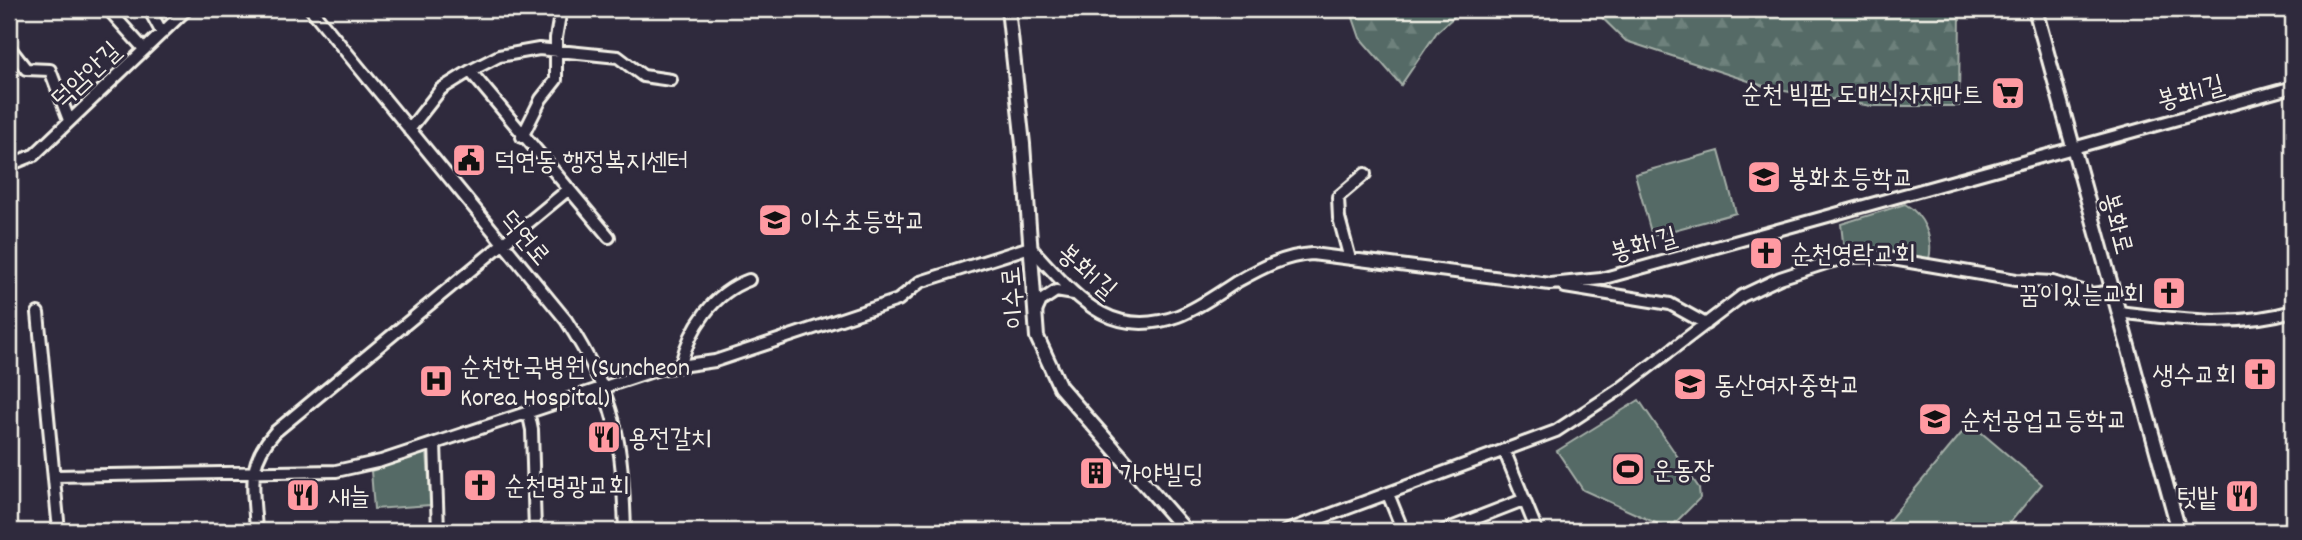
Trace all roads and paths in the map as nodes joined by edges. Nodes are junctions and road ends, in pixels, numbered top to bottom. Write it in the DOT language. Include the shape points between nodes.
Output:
graph roads {
  1 [pos="108,9"];
  2 [pos="149,9"];
  3 [pos="187,9"];
  4 [pos="311,9"];
  5 [pos="561,9"];
  6 [pos="1008,9"];
  7 [pos="2035,9"];
  8 [pos="162,33"];
  9 [pos="9,47"];
  10 [pos="144,50"];
  11 [pos="556,51"];
  12 [pos="470,71"];
  13 [pos="671,80"];
  14 [pos="2293,87"];
  15 [pos="69,120"];
  16 [pos="409,130"];
  17 [pos="522,136"];
  18 [pos="2073,147"];
  19 [pos="9,165"];
  20 [pos="1365,174"];
  21 [pos="569,189"];
  22 [pos="609,237"];
  23 [pos="503,245"];
  24 [pos="1030,247"];
  25 [pos="1350,259"];
  26 [pos="749,280"];
  27 [pos="1550,285"];
  28 [pos="2113,291"];
  29 [pos="1074,294"];
  30 [pos="2119,312"];
  31 [pos="2293,312"];
  32 [pos="38,313"];
  33 [pos="1034,316"];
  34 [pos="1706,324"];
  35 [pos="681,364"];
  36 [pos="604,387"];
  37 [pos="528,411"];
  38 [pos="435,443"];
  39 [pos="1504,450"];
  40 [pos="254,472"];
  41 [pos="54,476"];
  42 [pos="1388,494"];
  43 [pos="1523,500"];
  44 [pos="1474,520"];
  45 [pos="59,531"];
  46 [pos="256,531"];
  47 [pos="438,531"];
  48 [pos="536,531"];
  49 [pos="625,531"];
  50 [pos="1186,531"];
  51 [pos="1286,531"];
  52 [pos="1403,531"];
  53 [pos="1443,531"];
  54 [pos="1478,531"];
  55 [pos="1537,531"];
  56 [pos="2179,531"];
  1 -- 10 [label="street"];
  2 -- 8 [label="street"];
  3 -- 8 [label="street, 덕암안길"];
  4 -- 16 [label="street, 덕연로"];
  5 -- 11 [label="street"];
  6 -- 24 [label="main road, 이수로"];
  7 -- 18 [label="main road, 봉화로"];
  8 -- 10 [label="street, 덕암안길"];
  9 -- 15 [label="street" via="26,69 50,70"];
  10 -- 15 [label="street, 덕암안길"];
  11 -- 12 [label="street" via="514,51"];
  11 -- 13 [label="street" via="618,57 643,75"];
  11 -- 17 [label="street" via="556,80"];
  12 -- 16 [label="street" via="441,89"];
  12 -- 17 [label="street"];
  14 -- 18 [label="street, 봉화1길"];
  15 -- 19 [label="street, 덕암안길" via="34,155"];
  16 -- 23 [label="street, 덕연로"];
  17 -- 21 [label="street"];
  18 -- 27 [label="street, 봉화1길" via="1601,279"];
  18 -- 28 [label="main road, 봉화로"];
  20 -- 25 [label="street" via="1338,197"];
  21 -- 22 [label="street"];
  21 -- 23 [label="street"];
  23 -- 36 [label="street, 덕연로" via="566,320"];
  23 -- 40 [label="street" via="275,432 259,450"];
  24 -- 29 [label="street, 봉화1길"];
  24 -- 33 [label="main road, 이수로"];
  24 -- 35 [label="street" via="920,282 898,300 715,361"];
  25 -- 27 [label="street, 봉화1길"];
  25 -- 29 [label="street, 봉화1길" via="1312,254 1269,263 1186,312 1161,320 1127,322 1107,317"];
  26 -- 35 [label="street" via="711,305 692,332"];
  27 -- 34 [label="street" via="1670,304"];
  28 -- 30 [label="main road, 봉화로"];
  28 -- 34 [label="street" via="2092,294 2053,282 1863,256 1829,262 1765,285 1742,296"];
  29 -- 33 [label="street" via="1050,294"];
  30 -- 31 [label="street" via="2226,322"];
  30 -- 56 [label="main road, 봉화로"];
  32 -- 41 [label="street"];
  33 -- 50 [label="main road, 이수로" via="1041,346 1060,387"];
  34 -- 39 [label="street" via="1556,431"];
  35 -- 36 [label="street"];
  36 -- 37 [label="street"];
  36 -- 49 [label="street, 덕연로" via="620,446"];
  37 -- 38 [label="street"];
  37 -- 48 [label="street"];
  38 -- 40 [label="street" via="336,471"];
  38 -- 47 [label="street"];
  39 -- 42 [label="street"];
  39 -- 43 [label="street"];
  40 -- 41 [label="street"];
  40 -- 46 [label="street"];
  41 -- 45 [label="street"];
  42 -- 51 [label="street"];
  42 -- 52 [label="street"];
  43 -- 44 [label="street"];
  43 -- 55 [label="street"];
  44 -- 53 [label="street"];
  44 -- 54 [label="street"];
}
